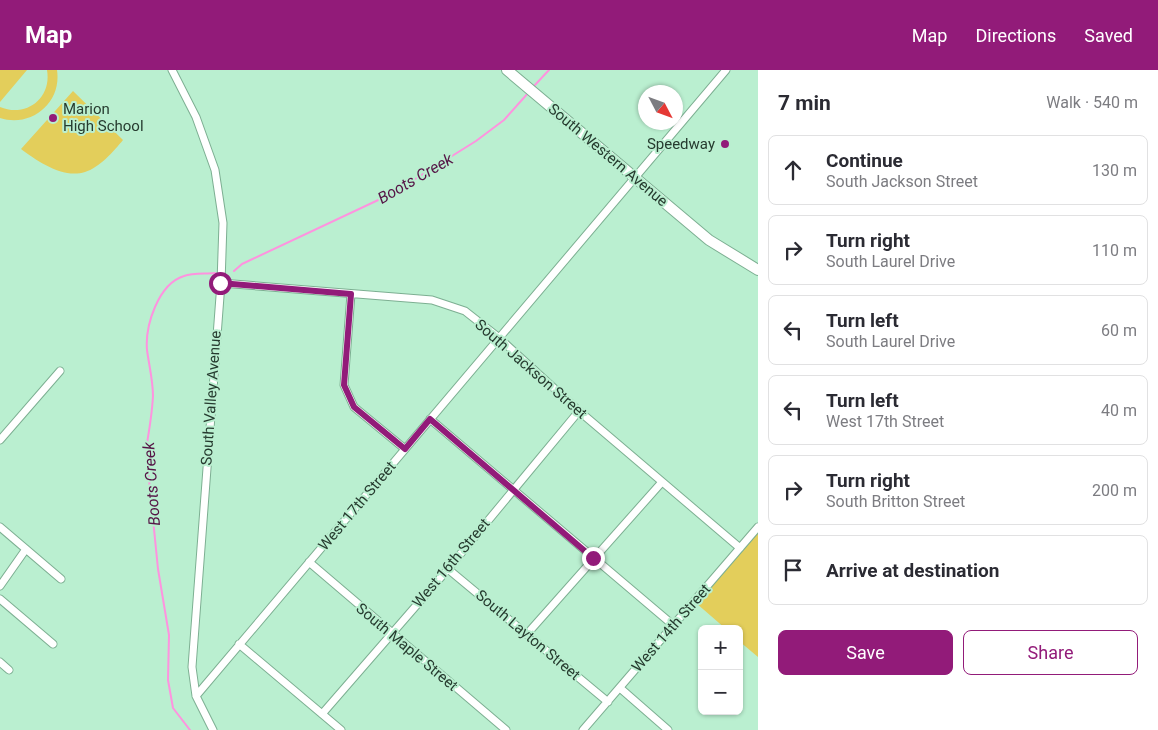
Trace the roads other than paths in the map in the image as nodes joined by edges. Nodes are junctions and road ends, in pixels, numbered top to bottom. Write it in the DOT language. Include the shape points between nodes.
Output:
graph roads {
  1 [pos="172,70"];
  2 [pos="507,70"];
  3 [pos="726,70"];
  4 [pos="634,178"];
  5 [pos="758,270"];
  6 [pos="220,283"];
  7 [pos="351,294"];
  8 [pos="498,337"];
  9 [pos="60,371"];
  10 [pos="579,411"];
  11 [pos="430,419"];
  12 [pos="0,440"];
  13 [pos="405,449"];
  14 [pos="662,482"];
  15 [pos="514,490"];
  16 [pos="758,526"];
  17 [pos="0,527"];
  18 [pos="740,548"];
  19 [pos="26,550"];
  20 [pos="593,558"];
  21 [pos="308,562"];
  22 [pos="448,569"];
  23 [pos="61,579"];
  24 [pos="0,586"];
  25 [pos="0,599"];
  26 [pos="673,625"];
  27 [pos="391,633"];
  28 [pos="527,634"];
  29 [pos="54,644"];
  30 [pos="240,644"];
  31 [pos="0,662"];
  32 [pos="10,670"];
  33 [pos="620,688"];
  34 [pos="196,696"];
  35 [pos="608,702"];
  36 [pos="322,714"];
  37 [pos="214,730"];
  38 [pos="341,730"];
  39 [pos="506,730"];
  40 [pos="583,730"];
  41 [pos="668,730"];
  1 -- 6 [label="street, South Valley Avenue" via="196,117 215,170 222,223"];
  2 -- 4 [label="highway, South Western Avenue"];
  3 -- 4 [label="street"];
  4 -- 5 [label="highway, South Western Avenue" via="709,240"];
  4 -- 8 [label="street, West 17th Street"];
  6 -- 7 [label="street, South Jackson Street"];
  6 -- 34 [label="street, South Valley Avenue" via="192,667"];
  7 -- 8 [label="street, South Jackson Street" via="432,300 465,311"];
  7 -- 13 [label="street" via="344,385 354,407"];
  8 -- 10 [label="street, South Jackson Street"];
  8 -- 11 [label="street, West 17th Street"];
  9 -- 12 [label="street"];
  10 -- 14 [label="street, South Jackson Street"];
  10 -- 15 [label="street, West 16th Street"];
  11 -- 13 [label="street, West 17th Street"];
  11 -- 15 [label="street"];
  13 -- 21 [label="street, West 17th Street"];
  14 -- 18 [label="street, South Jackson Street"];
  14 -- 20 [label="street"];
  15 -- 20 [label="street"];
  15 -- 22 [label="street, West 16th Street"];
  16 -- 18 [label="street, West 14th Street"];
  17 -- 19 [label="street"];
  18 -- 26 [label="street, West 14th Street"];
  19 -- 23 [label="street"];
  19 -- 24 [label="street"];
  20 -- 26 [label="street"];
  20 -- 28 [label="street"];
  21 -- 27 [label="street, South Maple Street"];
  21 -- 30 [label="street, West 17th Street"];
  22 -- 27 [label="street, West 16th Street"];
  22 -- 28 [label="street, South Layton Street"];
  25 -- 29 [label="street"];
  26 -- 33 [label="street, West 14th Street"];
  27 -- 36 [label="street, West 16th Street"];
  27 -- 39 [label="street, South Maple Street"];
  28 -- 35 [label="street, South Layton Street"];
  30 -- 34 [label="street, West 17th Street"];
  30 -- 36 [label="street"];
  31 -- 32 [label="street"];
  33 -- 35 [label="street, West 14th Street"];
  33 -- 41 [label="street"];
  34 -- 37 [label="street, South Valley Avenue"];
  35 -- 40 [label="street, West 14th Street"];
  36 -- 38 [label="street"];
}
